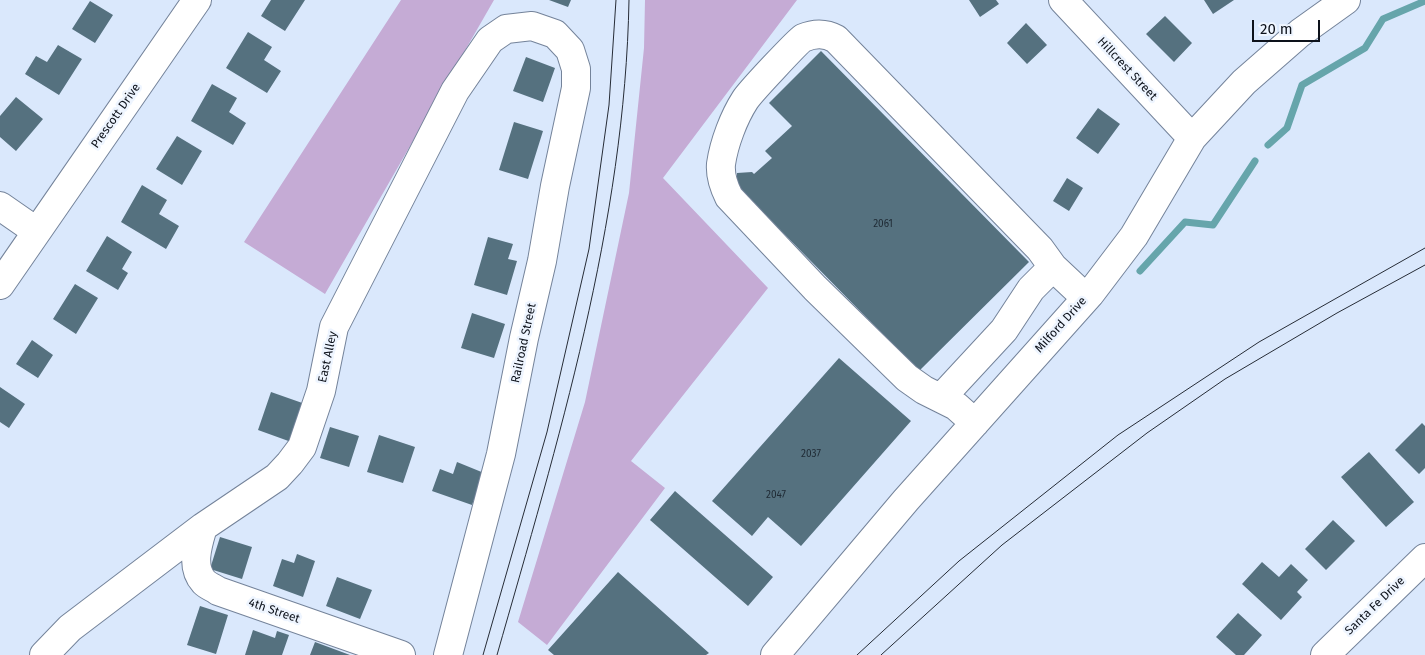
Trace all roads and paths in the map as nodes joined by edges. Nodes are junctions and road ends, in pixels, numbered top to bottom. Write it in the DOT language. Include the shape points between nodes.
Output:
graph roads {
  1 [pos="197,0"];
  2 [pos="1063,0"];
  3 [pos="1346,0"];
  4 [pos="555,34"];
  5 [pos="1192,138"];
  6 [pos="0,206"];
  7 [pos="36,231"];
  8 [pos="1053,267"];
  9 [pos="0,285"];
  10 [pos="1086,298"];
  11 [pos="941,398"];
  12 [pos="975,423"];
  13 [pos="203,527"];
  14 [pos="1425,558"];
  15 [pos="44,655"];
  16 [pos="400,655"];
  17 [pos="448,655"];
  18 [pos="775,655"];
  19 [pos="1325,655"];
  1 -- 7 [label="street, Prescott Drive"];
  2 -- 5 [label="street, Hillcrest Street"];
  3 -- 5 [label="street, Milford Drive" via="1300,33 1244,82"];
  4 -- 13 [label="street, East Alley" via="532,26 506,28 490,40 455,90 334,327 321,391 302,447 277,477"];
  4 -- 17 [label="street, Railroad Street" via="570,50 576,69 576,88 500,454"];
  5 -- 10 [label="street, Milford Drive" via="1134,236"];
  6 -- 7 [label="street"];
  7 -- 9 [label="street, Prescott Drive"];
  8 -- 10 [label="street"];
  8 -- 11 [label="street" via="1031,289 1004,330"];
  8 -- 11 [label="street" via="1040,249 828,34 802,39 746,99 731,130 721,165 729,197 907,378"];
  10 -- 12 [label="street, Milford Drive"];
  11 -- 12 [label="street"];
  12 -- 18 [label="street, Milford Drive"];
  13 -- 15 [label="street, East Alley" via="70,628"];
  13 -- 16 [label="street, 4th Street" via="196,566 204,582 218,591"];
  14 -- 19 [label="street, Santa Fe Drive"];
}
